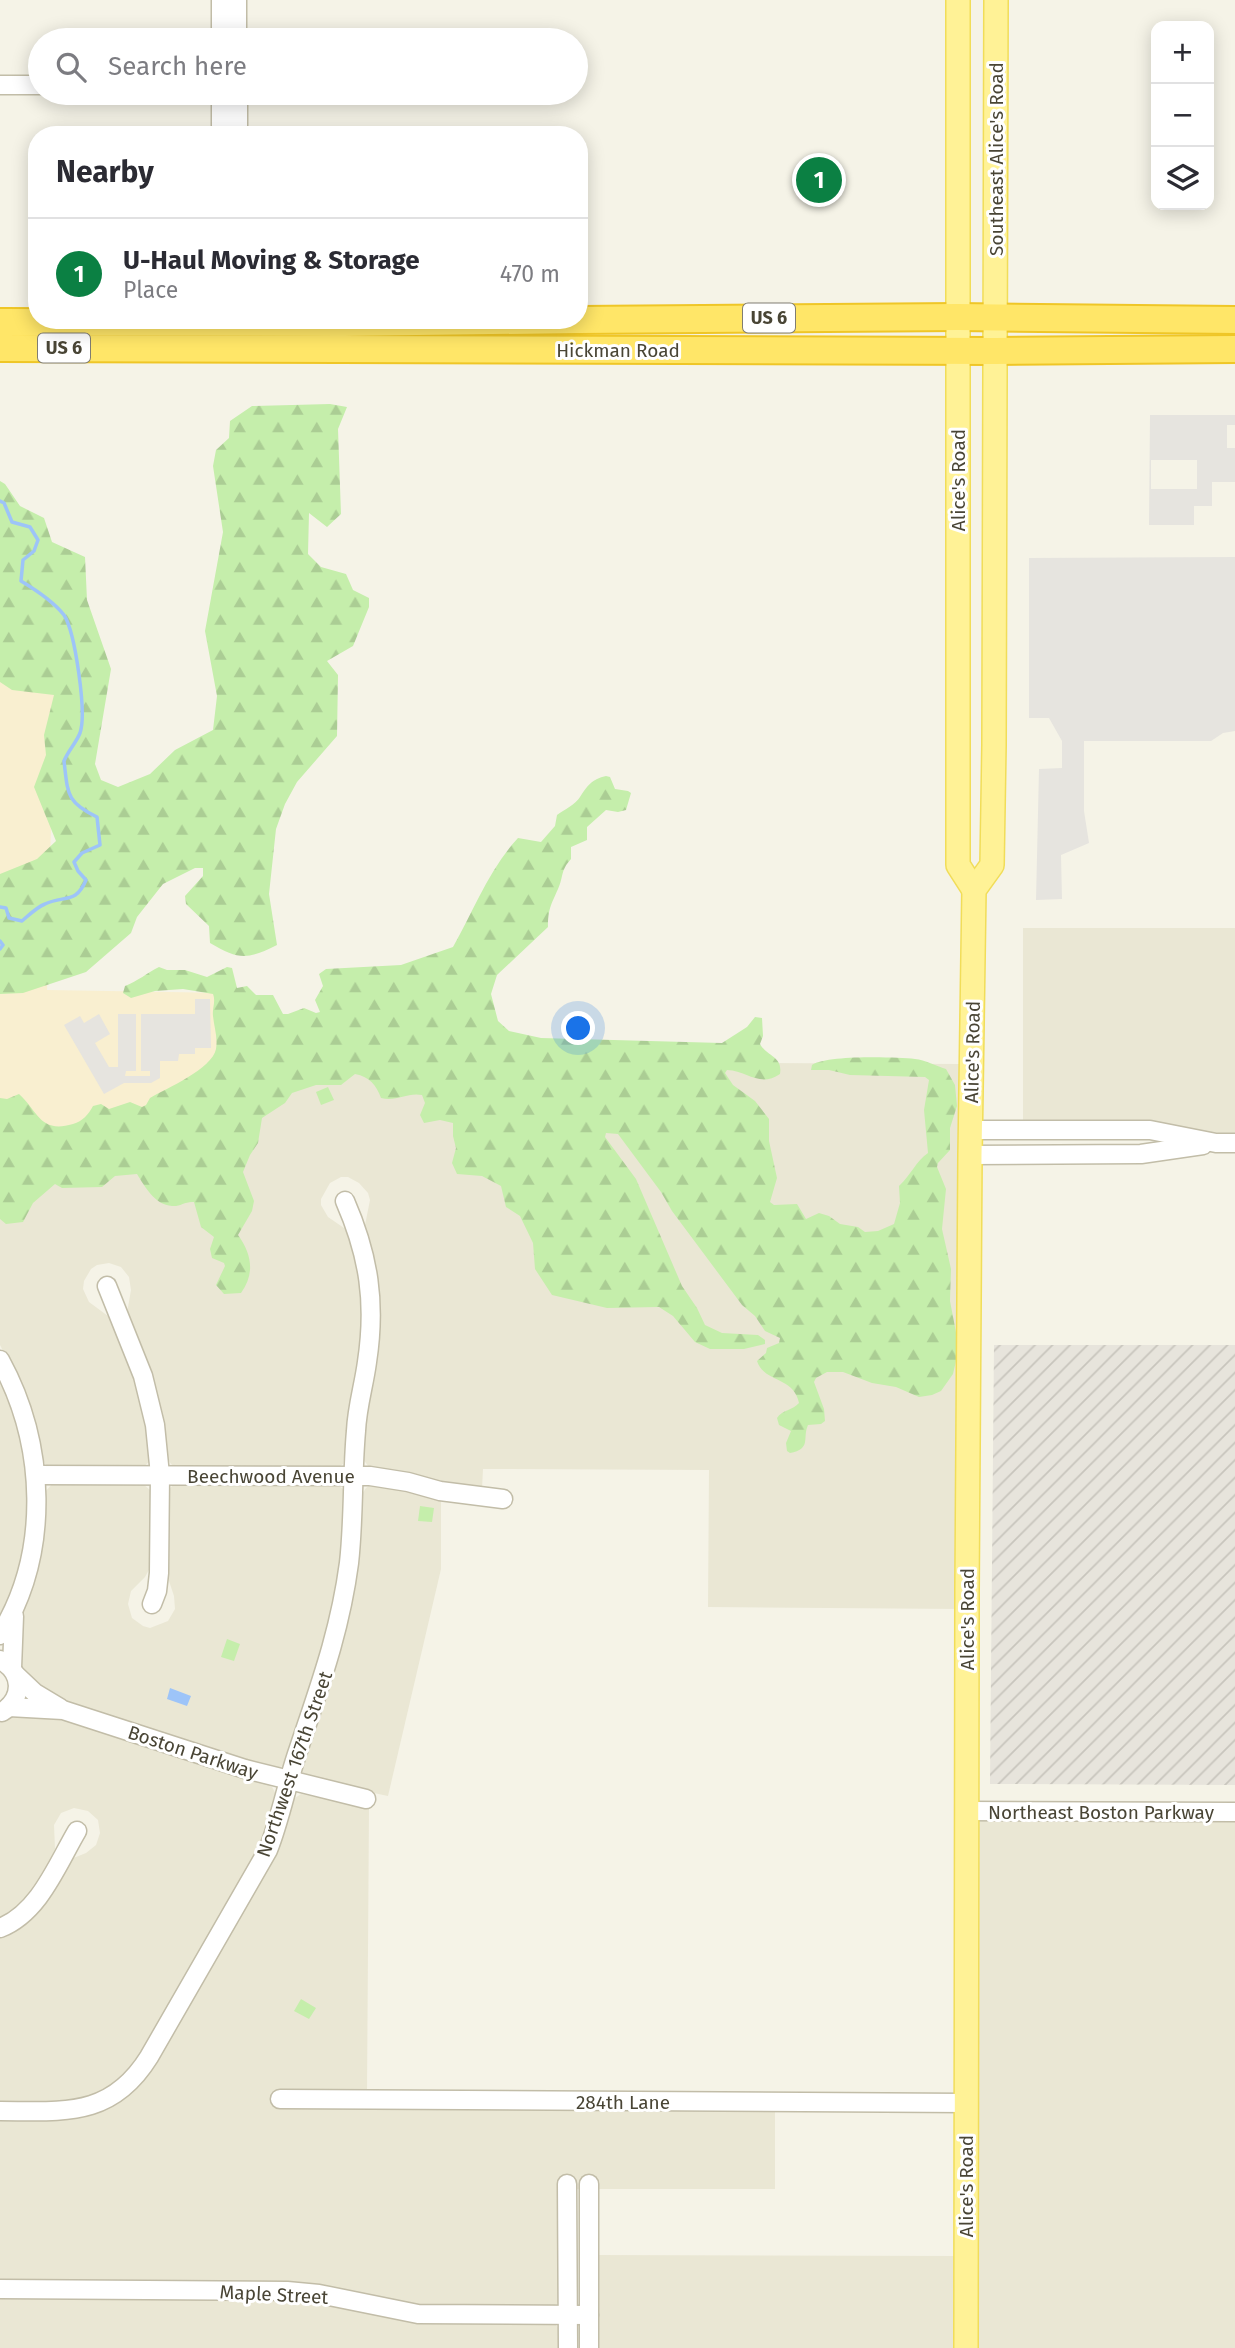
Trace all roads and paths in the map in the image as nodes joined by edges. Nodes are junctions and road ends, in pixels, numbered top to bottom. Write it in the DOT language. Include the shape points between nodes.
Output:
graph roads {
  1 [pos="221,0"];
  2 [pos="237,0"];
  3 [pos="958,0"];
  4 [pos="996,0"];
  5 [pos="221,28"];
  6 [pos="237,28"];
  7 [pos="0,85"];
  8 [pos="28,85"];
  9 [pos="221,105"];
  10 [pos="238,105"];
  11 [pos="221,126"];
  12 [pos="238,126"];
  13 [pos="958,317"];
  14 [pos="996,317"];
  15 [pos="588,320"];
  16 [pos="1235,320"];
  17 [pos="0,322"];
  18 [pos="28,322"];
  19 [pos="227,329"];
  20 [pos="410,329"];
  21 [pos="9,348"];
  22 [pos="223,349"];
  23 [pos="1235,349"];
  24 [pos="958,350"];
  25 [pos="995,351"];
  26 [pos="974,890"];
  27 [pos="971,1130"];
  28 [pos="1216,1143"];
  29 [pos="1235,1143"];
  30 [pos="970,1155"];
  31 [pos="345,1201"];
  32 [pos="107,1286"];
  33 [pos="0,1360"];
  34 [pos="36,1475"];
  35 [pos="160,1475"];
  36 [pos="354,1476"];
  37 [pos="503,1499"];
  38 [pos="152,1604"];
  39 [pos="14,1612"];
  40 [pos="0,1635"];
  41 [pos="9,1667"];
  42 [pos="4,1710"];
  43 [pos="63,1710"];
  44 [pos="288,1782"];
  45 [pos="366,1799"];
  46 [pos="966,1811"];
  47 [pos="1235,1812"];
  48 [pos="76,1831"];
  49 [pos="0,1928"];
  50 [pos="280,2099"];
  51 [pos="966,2103"];
  52 [pos="0,2111"];
  53 [pos="568,2183"];
  54 [pos="589,2184"];
  55 [pos="0,2288"];
  56 [pos="568,2315"];
  57 [pos="589,2315"];
  58 [pos="568,2348"];
  59 [pos="589,2348"];
  60 [pos="966,2348"];
  1 -- 5 [label="street"];
  2 -- 6 [label="street"];
  3 -- 13 [label="main road, Southeast Alice's Road"];
  4 -- 14 [label="main road, Southeast Alice's Road"];
  7 -- 8 [label="street"];
  9 -- 11 [label="street"];
  10 -- 12 [label="street"];
  13 -- 14 [label="highway, Hickman Road / US 6"];
  13 -- 15 [label="highway, Hickman Road / US 6"];
  13 -- 24 [label="main road, Alice's Road"];
  14 -- 16 [label="highway, Hickman Road / US 6"];
  14 -- 25 [label="main road, Alice's Road"];
  17 -- 18 [label="highway, Hickman Road / US 6"];
  19 -- 21 [label="highway" via="209,339 50,339 22,341"];
  20 -- 22 [label="highway" via="393,336 232,340"];
  21 -- 22 [label="highway, Hickman Road / US 6"];
  22 -- 24 [label="highway, Hickman Road / US 6"];
  23 -- 25 [label="highway, Hickman Road / US 6"];
  24 -- 25 [label="highway, Hickman Road / US 6"];
  24 -- 26 [label="main road, Alice's Road" via="958,865"];
  25 -- 26 [label="main road, Alice's Road" via="992,865"];
  26 -- 27 [label="main road, Alice's Road"];
  27 -- 28 [label="street" via="1150,1130"];
  27 -- 30 [label="main road, Alice's Road"];
  28 -- 29 [label="street"];
  28 -- 30 [label="street" via="1141,1154"];
  30 -- 46 [label="main road, Alice's Road"];
  31 -- 36 [label="street, Northwest 167th Street" via="363,1245 370,1294 370,1336 356,1427"];
  32 -- 35 [label="street" via="150,1400"];
  33 -- 34 [label="street" via="21,1406"];
  34 -- 35 [label="street, Beechwood Avenue"];
  34 -- 39 [label="street" via="32,1548"];
  35 -- 36 [label="street, Beechwood Avenue"];
  35 -- 38 [label="street" via="159,1583"];
  36 -- 37 [label="street, Beechwood Avenue" via="393,1478 440,1491"];
  36 -- 44 [label="street, Northwest 167th Street" via="342,1603 322,1683"];
  39 -- 40 [label="street"];
  39 -- 41 [label="street"];
  41 -- 42 [label="street" via="18,1688 14,1702"];
  41 -- 43 [label="street, Boston Parkway" via="34,1693"];
  42 -- 43 [label="street, Boston Parkway"];
  43 -- 44 [label="street, Boston Parkway"];
  44 -- 45 [label="street, Boston Parkway"];
  44 -- 52 [label="street, Northwest 167th Street" via="268,1850 139,2073 115,2095 89,2107"];
  46 -- 47 [label="street, Northeast Boston Parkway"];
  46 -- 51 [label="main road, Alice's Road"];
  48 -- 49 [label="street" via="27,1911"];
  50 -- 51 [label="street, 284th Lane"];
  51 -- 60 [label="main road, Alice's Road"];
  53 -- 56 [label="street"];
  54 -- 57 [label="street"];
  55 -- 56 [label="street, Maple Street" via="286,2291 418,2314"];
  56 -- 57 [label="street, Maple Street"];
  56 -- 58 [label="street"];
  57 -- 59 [label="street"];
}
